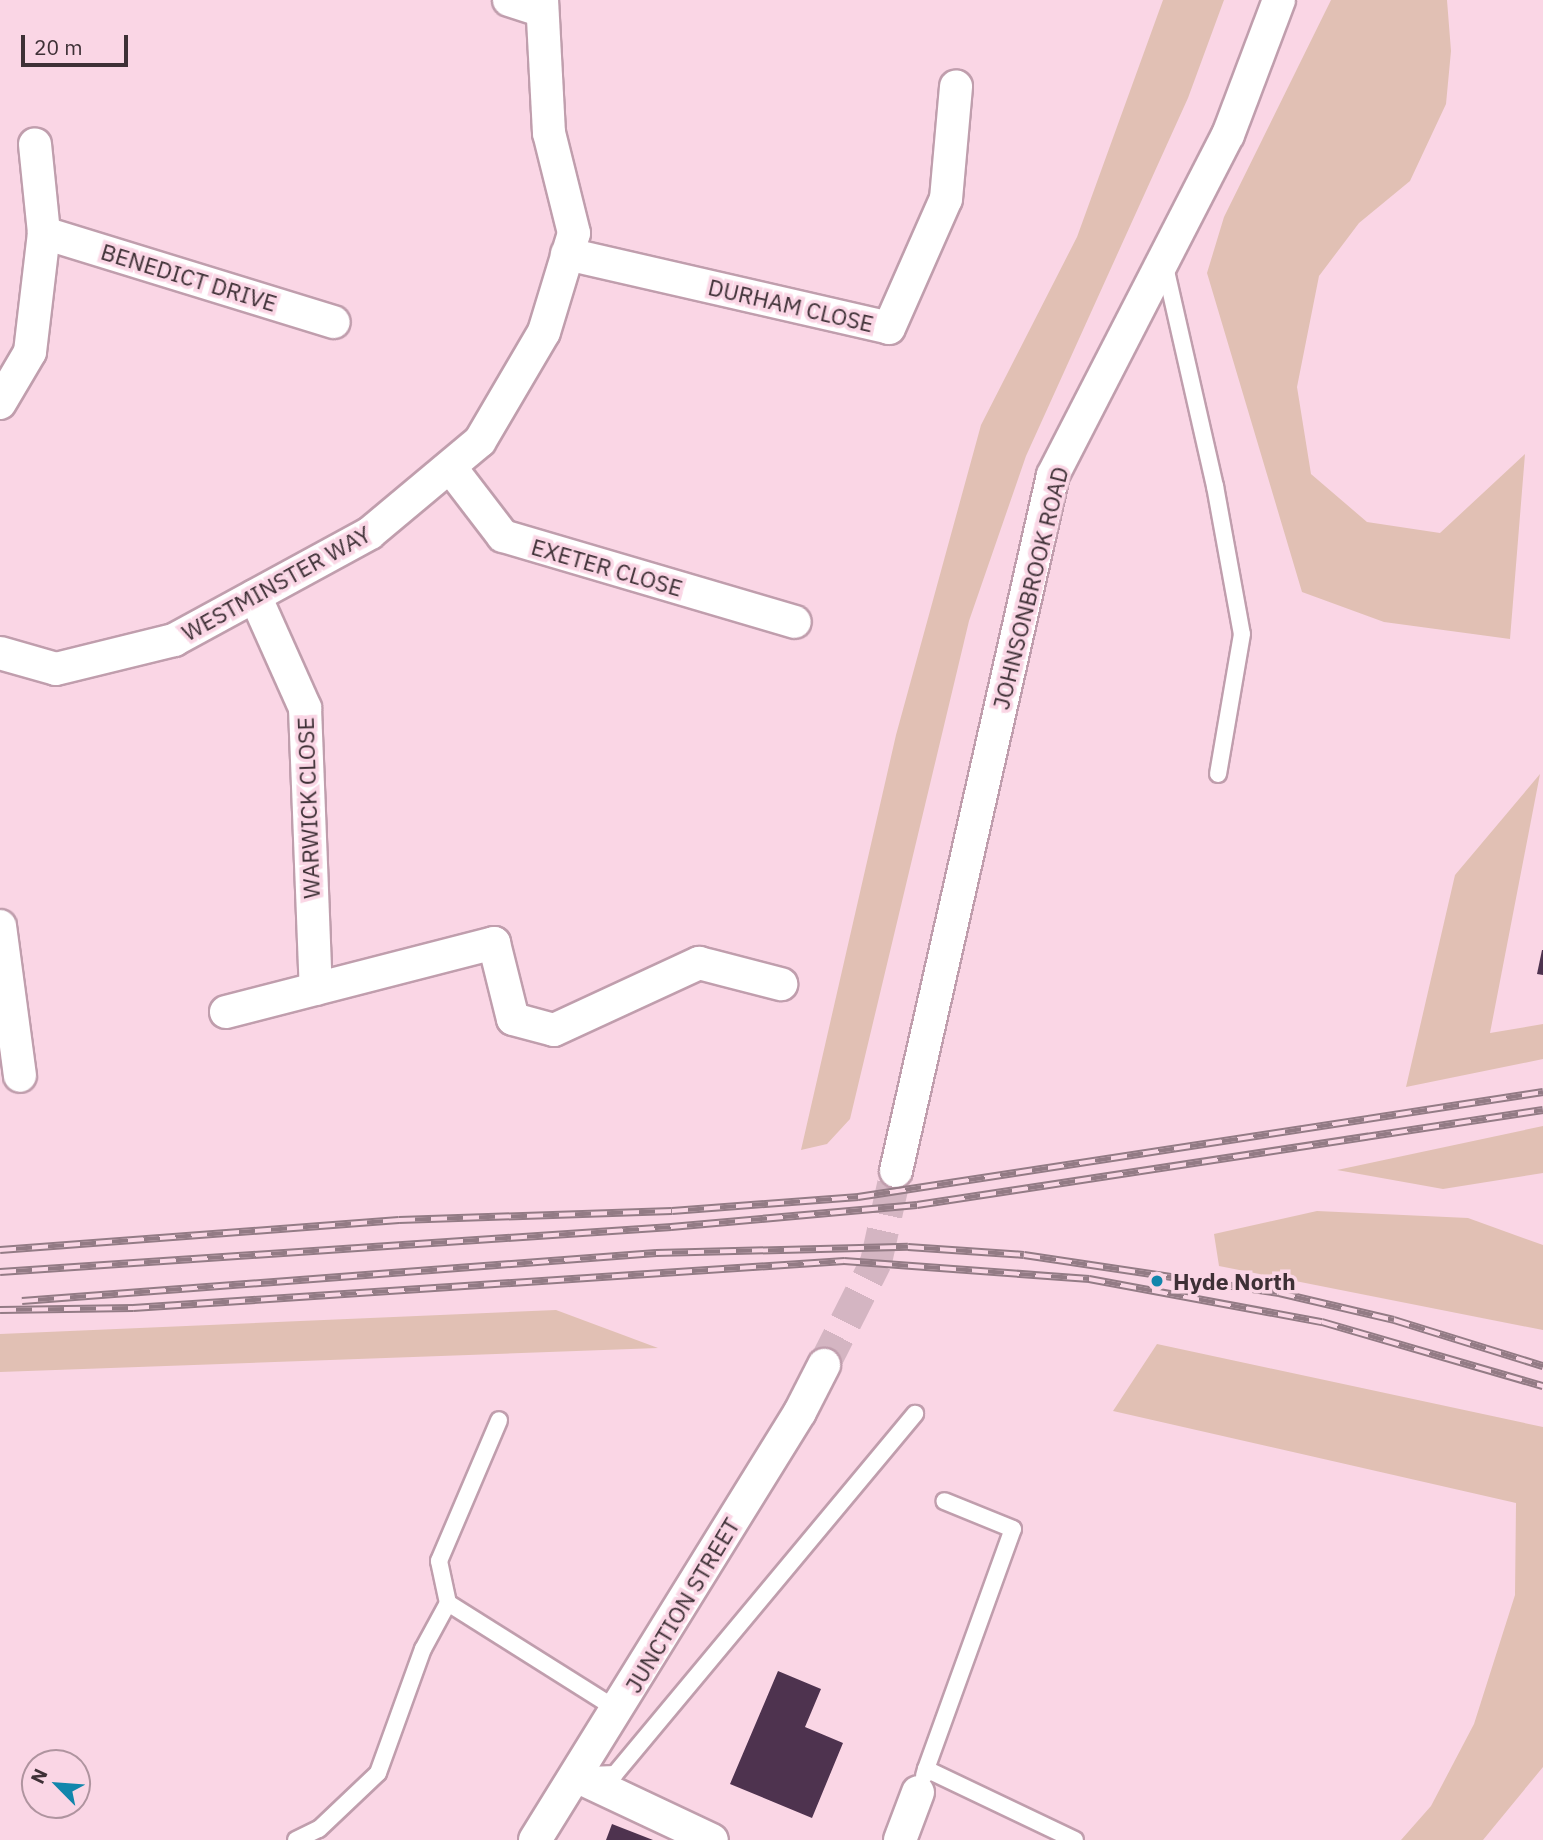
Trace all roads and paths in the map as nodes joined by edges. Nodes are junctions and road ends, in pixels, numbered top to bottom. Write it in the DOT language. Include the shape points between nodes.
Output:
graph roads {
  1 [pos="509,0"];
  2 [pos="1279,0"];
  3 [pos="540,5"];
  4 [pos="956,86"];
  5 [pos="35,144"];
  6 [pos="44,233"];
  7 [pos="567,254"];
  8 [pos="1164,260"];
  9 [pos="334,322"];
  10 [pos="0,403"];
  11 [pos="450,467"];
  12 [pos="255,596"];
  13 [pos="795,622"];
  14 [pos="0,653"];
  15 [pos="1218,774"];
  16 [pos="0,926"];
  17 [pos="781,984"];
  18 [pos="316,989"];
  19 [pos="226,1012"];
  20 [pos="20,1076"];
  21 [pos="896,1171"];
  22 [pos="824,1365"];
  23 [pos="915,1414"];
  24 [pos="499,1420"];
  25 [pos="944,1501"];
  26 [pos="448,1602"];
  27 [pos="618,1710"];
  28 [pos="576,1776"];
  29 [pos="922,1780"];
  30 [pos="296,1840"];
  31 [pos="535,1840"];
  32 [pos="712,1840"];
  33 [pos="900,1840"];
  34 [pos="1074,1840"];
  1 -- 3 [label="street"];
  2 -- 8 [label="street, JOHNSONBROOK ROAD" via="1228,135"];
  3 -- 7 [label="street, WESTMINSTER WAY" via="549,133 574,233"];
  4 -- 7 [label="street, DURHAM CLOSE" via="946,199 889,328"];
  5 -- 6 [label="street"];
  6 -- 9 [label="street, BENEDICT DRIVE"];
  6 -- 10 [label="street" via="30,352"];
  7 -- 11 [label="street, WESTMINSTER WAY" via="544,332 480,442"];
  8 -- 15 [label="lane" via="1215,486 1242,634"];
  8 -- 21 [label="street, JOHNSONBROOK ROAD" via="1053,475"];
  11 -- 12 [label="street, WESTMINSTER WAY" via="370,533"];
  11 -- 13 [label="street, EXETER CLOSE" via="503,536"];
  12 -- 14 [label="street, WESTMINSTER WAY" via="174,640 56,668"];
  12 -- 18 [label="street, WARWICK CLOSE" via="305,708"];
  16 -- 20 [label="street"];
  17 -- 18 [label="street" via="698,963 554,1030 513,1019 494,943"];
  18 -- 19 [label="street"];
  22 -- 27 [label="street, JUNCTION STREET"];
  23 -- 28 [label="lane" via="615,1774"];
  24 -- 26 [label="lane" via="439,1561"];
  25 -- 29 [label="lane" via="1013,1529"];
  26 -- 27 [label="lane"];
  26 -- 30 [label="lane" via="423,1649 378,1773 319,1829"];
  27 -- 28 [label="street, JUNCTION STREET"];
  28 -- 31 [label="street, JUNCTION STREET"];
  28 -- 32 [label="street"];
  29 -- 33 [label="street"];
  29 -- 34 [label="lane"];
}
